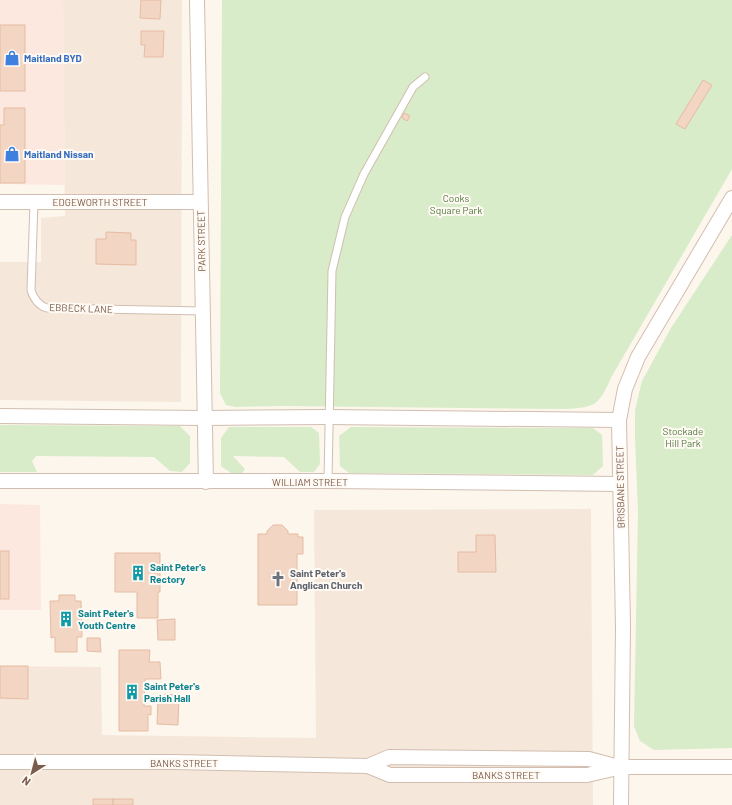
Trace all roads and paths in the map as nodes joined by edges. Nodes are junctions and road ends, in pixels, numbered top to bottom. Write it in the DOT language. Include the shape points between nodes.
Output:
graph roads {
  1 [pos="197,0"];
  2 [pos="425,77"];
  3 [pos="732,198"];
  4 [pos="0,202"];
  5 [pos="34,202"];
  6 [pos="200,202"];
  7 [pos="203,311"];
  8 [pos="0,416"];
  9 [pos="328,416"];
  10 [pos="205,418"];
  11 [pos="619,420"];
  12 [pos="0,481"];
  13 [pos="328,481"];
  14 [pos="206,482"];
  15 [pos="620,484"];
  16 [pos="0,762"];
  17 [pos="732,767"];
  18 [pos="622,768"];
  19 [pos="621,805"];
  1 -- 6 [label="street, PARK STREET"];
  2 -- 9 [label="lane" via="413,87 364,174 345,217 332,271"];
  3 -- 11 [label="street, BRISBANE STREET" via="638,357 625,389"];
  4 -- 5 [label="street, EDGEWORTH STREET"];
  5 -- 6 [label="street, EDGEWORTH STREET"];
  5 -- 7 [label="lane, EBBECK LANE" via="31,290 42,306"];
  6 -- 7 [label="street, PARK STREET"];
  7 -- 10 [label="street, PARK STREET"];
  8 -- 10 [label="street"];
  9 -- 10 [label="street"];
  9 -- 11 [label="street"];
  9 -- 13 [label="lane"];
  10 -- 14 [label="street, PARK STREET"];
  11 -- 15 [label="street, BRISBANE STREET"];
  12 -- 14 [label="street, WILLIAM STREET"];
  13 -- 14 [label="street, WILLIAM STREET"];
  13 -- 15 [label="street, WILLIAM STREET"];
  15 -- 18 [label="street, BRISBANE STREET"];
  16 -- 18 [label="street, BANKS STREET" via="368,766 390,775 587,775"];
  17 -- 18 [label="street, BANKS STREET"];
  18 -- 19 [label="street, BRISBANE STREET"];
}
